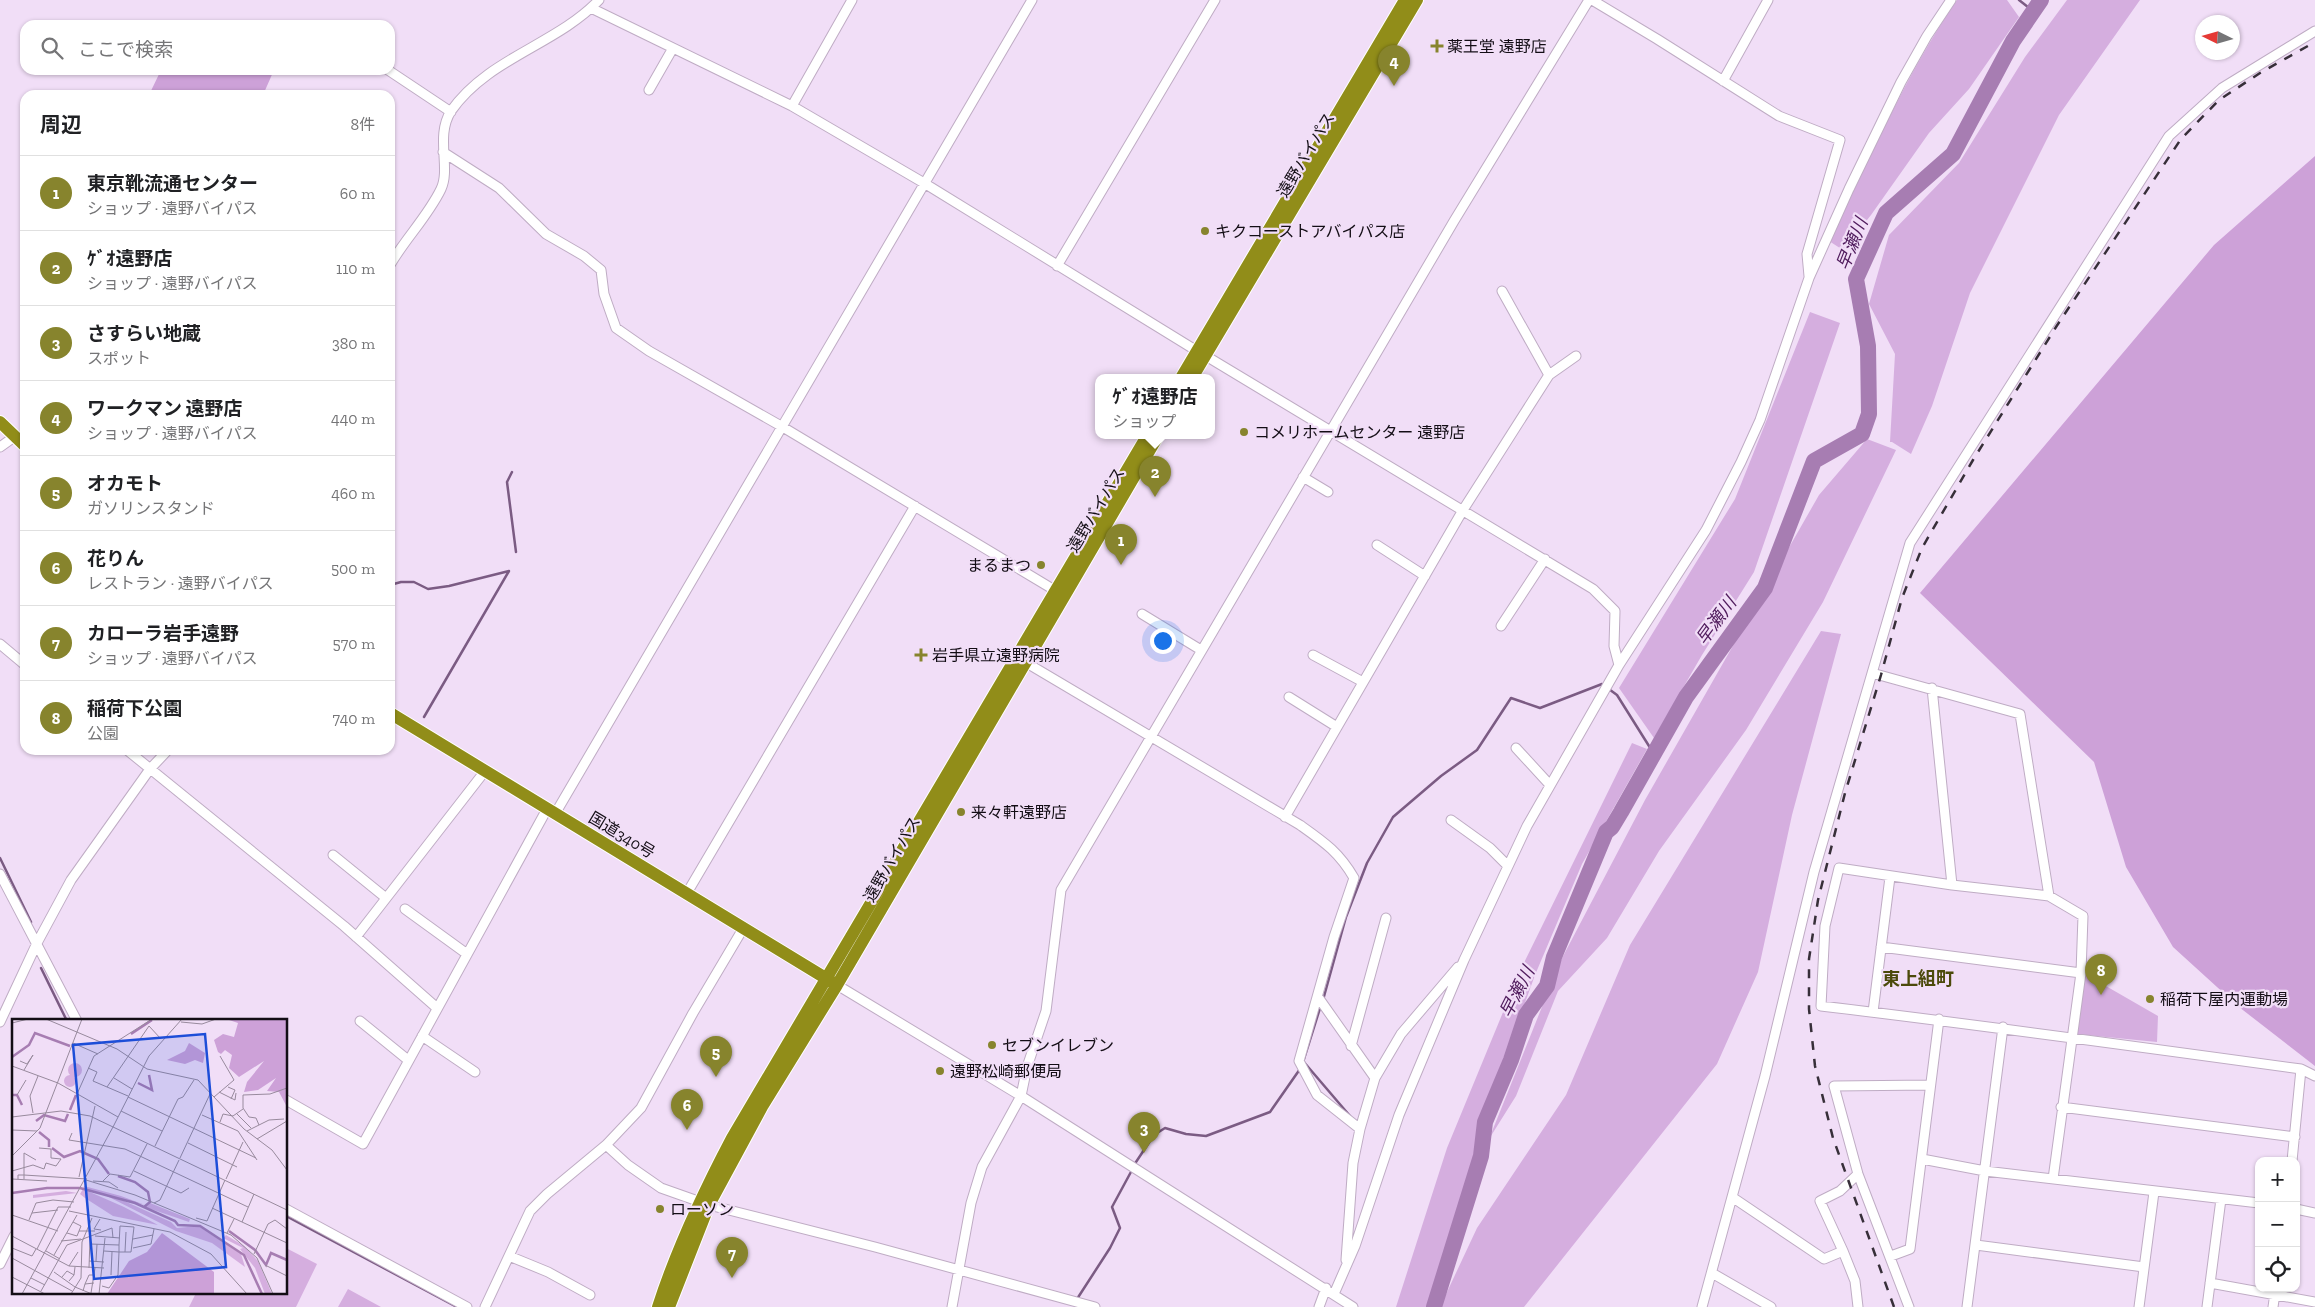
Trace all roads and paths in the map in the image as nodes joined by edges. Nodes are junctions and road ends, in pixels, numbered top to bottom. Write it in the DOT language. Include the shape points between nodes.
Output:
graph roads {
  1 [pos="599,0"];
  2 [pos="852,0"];
  3 [pos="1032,0"];
  4 [pos="1215,0"];
  5 [pos="1405,0"];
  6 [pos="1416,0"];
  7 [pos="1590,0"];
  8 [pos="1768,0"];
  9 [pos="1951,0"];
  10 [pos="591,8"];
  11 [pos="2315,31"];
  12 [pos="673,48"];
  13 [pos="395,75"];
  14 [pos="1723,81"];
  15 [pos="649,90"];
  16 [pos="792,106"];
  17 [pos="451,112"];
  18 [pos="443,152"];
  19 [pos="924,183"];
  20 [pos="395,258"];
  21 [pos="1057,266"];
  22 [pos="1809,278"];
  23 [pos="1502,291"];
  24 [pos="1201,353"];
  25 [pos="1576,356"];
  26 [pos="1184,374"];
  27 [pos="1193,374"];
  28 [pos="1549,375"];
  29 [pos="0,422"];
  30 [pos="781,426"];
  31 [pos="1331,432"];
  32 [pos="14,437"];
  33 [pos="1145,439"];
  34 [pos="1156,439"];
  35 [pos="20,442"];
  36 [pos="0,446"];
  37 [pos="1303,477"];
  38 [pos="1328,492"];
  39 [pos="916,506"];
  40 [pos="1463,510"];
  41 [pos="1377,545"];
  42 [pos="1545,559"];
  43 [pos="1425,576"];
  44 [pos="1056,591"];
  45 [pos="1142,614"];
  46 [pos="1501,626"];
  47 [pos="0,644"];
  48 [pos="1201,650"];
  49 [pos="1313,655"];
  50 [pos="20,661"];
  51 [pos="1025,662"];
  52 [pos="1619,665"];
  53 [pos="1872,673"];
  54 [pos="1363,682"];
  55 [pos="1932,688"];
  56 [pos="1289,697"];
  57 [pos="395,716"];
  58 [pos="1337,727"];
  59 [pos="1150,736"];
  60 [pos="1516,748"];
  61 [pos="133,755"];
  62 [pos="163,755"];
  63 [pos="150,769"];
  64 [pos="485,771"];
  65 [pos="1550,785"];
  66 [pos="551,812"];
  67 [pos="1285,817"];
  68 [pos="1451,820"];
  69 [pos="333,855"];
  70 [pos="1508,866"];
  71 [pos="0,874"];
  72 [pos="1890,877"];
  73 [pos="1952,885"];
  74 [pos="687,893"];
  75 [pos="2049,896"];
  76 [pos="386,898"];
  77 [pos="405,909"];
  78 [pos="1386,918"];
  79 [pos="744,927"];
  80 [pos="356,937"];
  81 [pos="37,944"];
  82 [pos="1881,947"];
  83 [pos="467,954"];
  84 [pos="1464,960"];
  85 [pos="2081,972"];
  86 [pos="826,978"];
  87 [pos="837,985"];
  88 [pos="1318,997"];
  89 [pos="437,1008"];
  90 [pos="1874,1012"];
  91 [pos="76,1019"];
  92 [pos="1939,1019"];
  93 [pos="360,1021"];
  94 [pos="0,1022"];
  95 [pos="2003,1028"];
  96 [pos="422,1036"];
  97 [pos="2070,1038"];
  98 [pos="1352,1046"];
  99 [pos="408,1060"];
  100 [pos="2301,1070"];
  101 [pos="475,1072"];
  102 [pos="2315,1076"];
  103 [pos="1374,1078"];
  104 [pos="1930,1085"];
  105 [pos="1020,1096"];
  106 [pos="288,1101"];
  107 [pos="2062,1107"];
  108 [pos="1360,1129"];
  109 [pos="2295,1137"];
  110 [pos="606,1145"];
  111 [pos="2292,1157"];
  112 [pos="1922,1159"];
  113 [pos="1985,1171"];
  114 [pos="1858,1174"];
  115 [pos="2053,1179"];
  116 [pos="2154,1192"];
  117 [pos="1732,1197"];
  118 [pos="2221,1199"];
  119 [pos="2255,1203"];
  120 [pos="704,1204"];
  121 [pos="288,1210"];
  122 [pos="2300,1210"];
  123 [pos="2315,1213"];
  124 [pos="12,1240"];
  125 [pos="1976,1245"];
  126 [pos="1843,1251"];
  127 [pos="509,1256"];
  128 [pos="1891,1256"];
  129 [pos="0,1264"];
  130 [pos="2144,1267"];
  131 [pos="1346,1268"];
  132 [pos="960,1269"];
  133 [pos="1712,1273"];
  134 [pos="2210,1283"];
  135 [pos="1326,1288"];
  136 [pos="2275,1293"];
  137 [pos="590,1295"];
  138 [pos="1338,1297"];
  139 [pos="2315,1302"];
  140 [pos="467,1307"];
  141 [pos="485,1307"];
  142 [pos="658,1307"];
  143 [pos="669,1307"];
  144 [pos="952,1307"];
  145 [pos="1095,1307"];
  146 [pos="1319,1307"];
  147 [pos="1353,1307"];
  148 [pos="1702,1307"];
  149 [pos="1771,1307"];
  150 [pos="1858,1307"];
  151 [pos="1909,1307"];
  152 [pos="1967,1307"];
  153 [pos="2139,1307"];
  154 [pos="2207,1307"];
  155 [pos="2274,1307"];
  1 -- 10 [label="street"];
  2 -- 16 [label="street"];
  3 -- 19 [label="street"];
  4 -- 21 [label="street"];
  5 -- 24 [label="highway, 遠野バイパス"];
  6 -- 24 [label="highway, 遠野バイパス"];
  7 -- 14 [label="street"];
  7 -- 31 [label="street" via="1454,221"];
  8 -- 14 [label="street"];
  9 -- 22 [label="street" via="1901,82"];
  10 -- 12 [label="street"];
  10 -- 17 [label="street" via="498,66"];
  11 -- 53 [label="street" via="2222,88 2169,136 1910,543"];
  12 -- 15 [label="street"];
  12 -- 16 [label="street"];
  13 -- 17 [label="street"];
  14 -- 22 [label="street" via="1779,116 1840,140 1807,254"];
  16 -- 19 [label="street"];
  17 -- 18 [label="street" via="445,125"];
  18 -- 20 [label="street" via="442,188"];
  18 -- 30 [label="street" via="499,188 546,234 601,270 604,294 616,328"];
  19 -- 21 [label="street"];
  19 -- 30 [label="street"];
  21 -- 24 [label="street"];
  22 -- 52 [label="street" via="1760,420 1742,462 1706,530"];
  23 -- 28 [label="street"];
  24 -- 26 [label="highway, 遠野バイパス"];
  24 -- 27 [label="highway, 遠野バイパス"];
  24 -- 31 [label="street"];
  25 -- 28 [label="street"];
  28 -- 40 [label="street"];
  29 -- 32 [label="highway"];
  30 -- 39 [label="street"];
  30 -- 66 [label="street"];
  31 -- 37 [label="street"];
  31 -- 40 [label="street"];
  32 -- 35 [label="highway"];
  32 -- 36 [label="street"];
  33 -- 44 [label="highway, 遠野バイパス"];
  34 -- 51 [label="highway, 遠野バイパス"];
  37 -- 38 [label="street"];
  37 -- 48 [label="street"];
  39 -- 44 [label="street"];
  39 -- 74 [label="street"];
  40 -- 42 [label="street"];
  40 -- 43 [label="street"];
  41 -- 43 [label="street"];
  42 -- 46 [label="street"];
  42 -- 52 [label="street" via="1593,588 1615,611 1614,646"];
  43 -- 54 [label="street"];
  44 -- 86 [label="highway, 遠野バイパス"];
  45 -- 48 [label="street"];
  47 -- 50 [label="street"];
  48 -- 59 [label="street"];
  49 -- 54 [label="street"];
  51 -- 59 [label="street"];
  51 -- 87 [label="highway, 遠野バイパス"];
  52 -- 65 [label="street"];
  53 -- 55 [label="street"];
  53 -- 117 [label="street" via="1814,872"];
  54 -- 58 [label="street"];
  55 -- 73 [label="street"];
  55 -- 75 [label="street" via="2020,714"];
  56 -- 58 [label="street"];
  57 -- 64 [label="highway, 国道340号"];
  58 -- 67 [label="street"];
  59 -- 67 [label="street"];
  59 -- 105 [label="street" via="1061,890 1046,1011"];
  60 -- 65 [label="street"];
  61 -- 63 [label="street"];
  62 -- 63 [label="street"];
  63 -- 80 [label="street"];
  63 -- 81 [label="street" via="71,880"];
  64 -- 66 [label="highway, 国道340号"];
  64 -- 76 [label="street"];
  65 -- 70 [label="street"];
  66 -- 74 [label="highway, 国道340号"];
  66 -- 83 [label="street"];
  67 -- 88 [label="street" via="1330,846 1354,878"];
  68 -- 70 [label="street" via="1490,848"];
  69 -- 76 [label="street"];
  70 -- 84 [label="street"];
  71 -- 81 [label="street"];
  72 -- 73 [label="street"];
  72 -- 82 [label="street"];
  72 -- 90 [label="street" via="1839,868 1824,926 1821,1006"];
  73 -- 75 [label="street"];
  74 -- 79 [label="highway, 国道340号"];
  75 -- 85 [label="street" via="2083,916"];
  76 -- 80 [label="street"];
  77 -- 83 [label="street"];
  78 -- 98 [label="street"];
  79 -- 86 [label="highway, 国道340号"];
  79 -- 110 [label="street" via="641,1108"];
  80 -- 89 [label="street"];
  81 -- 91 [label="street"];
  81 -- 94 [label="street"];
  82 -- 85 [label="street"];
  82 -- 90 [label="street"];
  83 -- 89 [label="street"];
  84 -- 103 [label="street" via="1401,1034"];
  84 -- 131 [label="street" via="1399,1115"];
  85 -- 97 [label="street"];
  86 -- 87 [label="highway, 国道340号"];
  86 -- 120 [label="highway, 遠野バイパス" via="741,1122"];
  87 -- 105 [label="street"];
  87 -- 120 [label="highway, 遠野バイパス"];
  88 -- 98 [label="street"];
  88 -- 108 [label="street" via="1299,1061 1317,1095"];
  89 -- 96 [label="street"];
  90 -- 92 [label="street"];
  92 -- 95 [label="street"];
  92 -- 104 [label="street"];
  93 -- 99 [label="street"];
  95 -- 97 [label="street"];
  95 -- 113 [label="street"];
  96 -- 99 [label="street"];
  96 -- 101 [label="street"];
  97 -- 100 [label="street"];
  97 -- 107 [label="street"];
  98 -- 103 [label="street"];
  99 -- 106 [label="street" via="363,1144"];
  100 -- 102 [label="street"];
  100 -- 109 [label="street"];
  103 -- 108 [label="street"];
  104 -- 112 [label="street"];
  104 -- 114 [label="street" via="1834,1086"];
  105 -- 132 [label="street" via="982,1167 971,1203"];
  105 -- 135 [label="street"];
  107 -- 109 [label="street"];
  107 -- 115 [label="street"];
  108 -- 131 [label="street" via="1353,1163"];
  109 -- 111 [label="street"];
  110 -- 120 [label="street" via="661,1188"];
  110 -- 127 [label="street" via="530,1211"];
  112 -- 113 [label="street"];
  112 -- 128 [label="street" via="1910,1248"];
  113 -- 115 [label="street"];
  113 -- 125 [label="street"];
  114 -- 126 [label="street" via="1840,1190 1820,1201"];
  114 -- 128 [label="street"];
  115 -- 116 [label="street"];
  116 -- 118 [label="street"];
  116 -- 130 [label="street"];
  117 -- 126 [label="street" via="1824,1259"];
  117 -- 133 [label="street"];
  118 -- 119 [label="street"];
  118 -- 134 [label="street"];
  120 -- 132 [label="street"];
  120 -- 142 [label="highway, 遠野バイパス" via="680,1245"];
  120 -- 143 [label="highway, 遠野バイパス"];
  121 -- 140 [label="street"];
  122 -- 123 [label="street"];
  124 -- 129 [label="street"];
  125 -- 130 [label="street"];
  125 -- 152 [label="street"];
  126 -- 150 [label="street" via="1855,1281"];
  127 -- 137 [label="street" via="548,1272"];
  127 -- 141 [label="street"];
  128 -- 151 [label="street"];
  130 -- 153 [label="street"];
  131 -- 138 [label="street"];
  132 -- 144 [label="street"];
  132 -- 145 [label="street"];
  133 -- 148 [label="street"];
  133 -- 149 [label="street"];
  134 -- 136 [label="street"];
  134 -- 154 [label="street"];
  135 -- 138 [label="street"];
  135 -- 146 [label="street"];
  136 -- 139 [label="street"];
  136 -- 155 [label="street"];
  138 -- 147 [label="street"];
}
